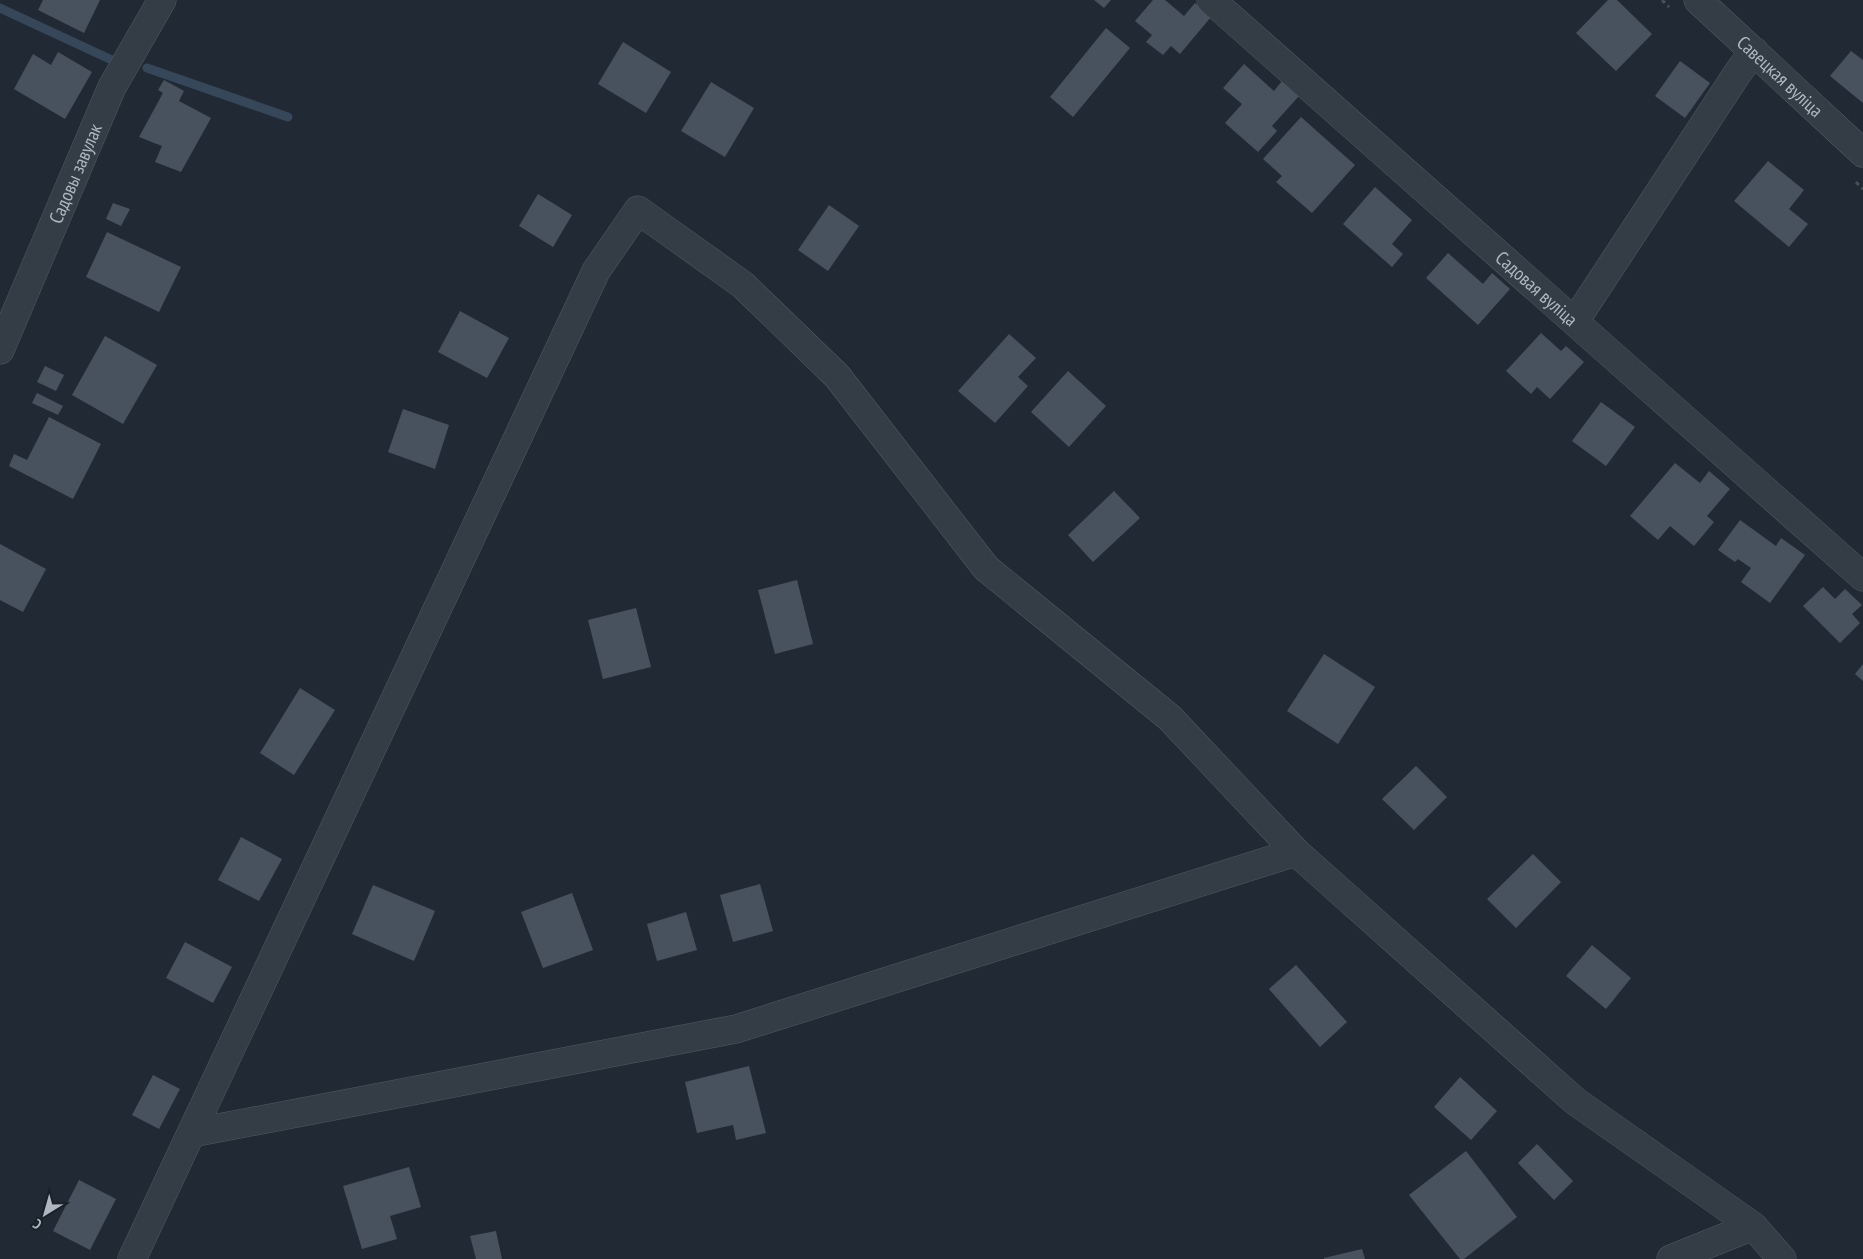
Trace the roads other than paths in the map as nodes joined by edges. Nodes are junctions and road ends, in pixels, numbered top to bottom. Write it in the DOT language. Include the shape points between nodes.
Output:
graph roads {
  1 [pos="162,0"];
  2 [pos="1211,0"];
  3 [pos="1698,0"];
  4 [pos="1754,51"];
  5 [pos="1863,153"];
  6 [pos="1575,321"];
  7 [pos="0,350"];
  8 [pos="1863,576"];
  9 [pos="1296,852"];
  10 [pos="192,1133"];
  11 [pos="1753,1226"];
  12 [pos="132,1259"];
  13 [pos="1671,1259"];
  14 [pos="1782,1259"];
  1 -- 7 [label="street, Садовы завулак" via="112,86"];
  2 -- 6 [label="street, Садовая вуліца"];
  3 -- 4 [label="street, Савецкая вуліца"];
  4 -- 5 [label="street, Савецкая вуліца"];
  4 -- 6 [label="street"];
  6 -- 8 [label="street, Садовая вуліца"];
  9 -- 10 [label="street" via="736,1030"];
  9 -- 10 [label="street" via="1170,718 986,568 838,376 743,286 638,210 596,271"];
  9 -- 11 [label="street" via="1575,1101"];
  10 -- 12 [label="street"];
  11 -- 13 [label="street"];
  11 -- 14 [label="street"];
}
